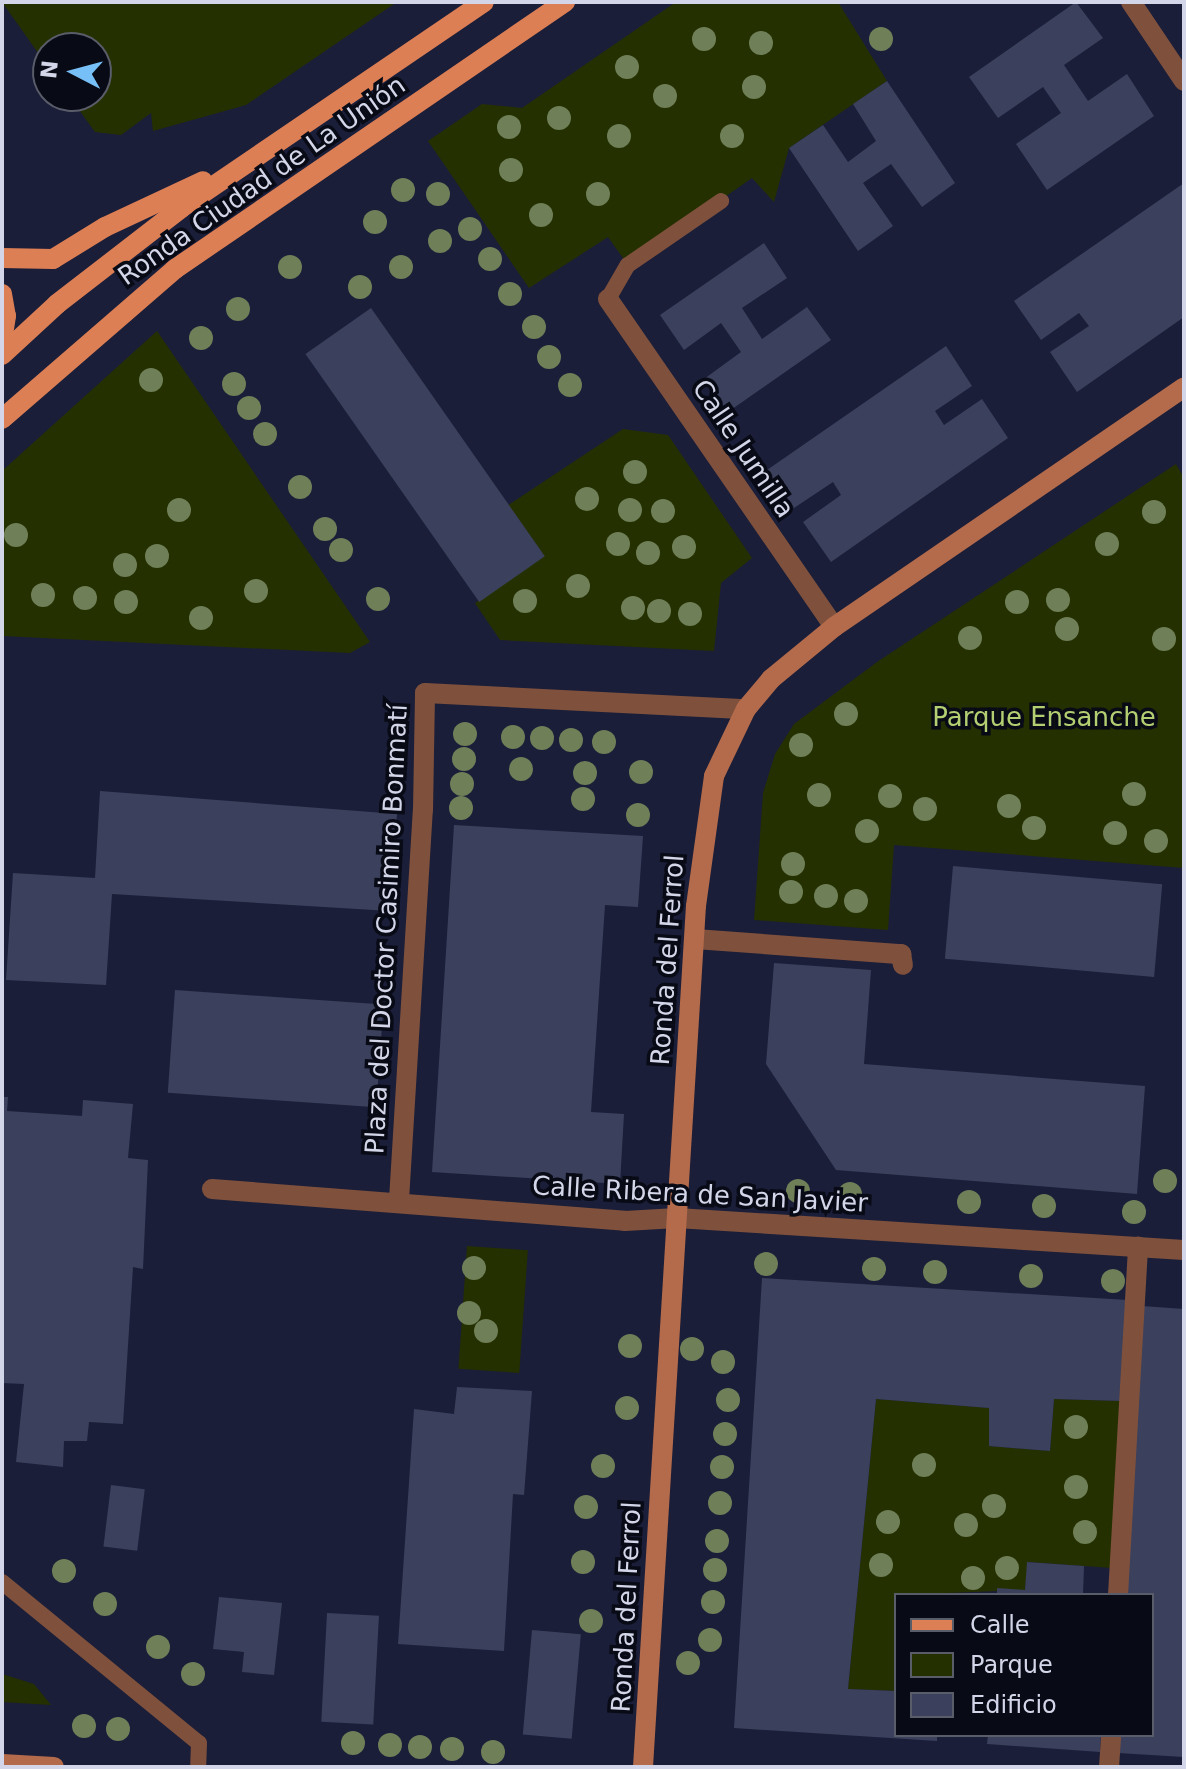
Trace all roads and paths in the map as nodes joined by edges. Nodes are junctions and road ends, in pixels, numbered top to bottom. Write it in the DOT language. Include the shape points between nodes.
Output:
graph roads {
  1 [pos="484,2"];
  2 [pos="565,2"];
  3 [pos="1131,2"];
  4 [pos="1184,81"];
  5 [pos="261,154"];
  6 [pos="721,201"];
  7 [pos="2,258"];
  8 [pos="2,294"];
  9 [pos="608,299"];
  10 [pos="2,341"];
  11 [pos="2,355"];
  12 [pos="1184,387"];
  13 [pos="2,419"];
  14 [pos="834,627"];
  15 [pos="746,709"];
  16 [pos="695,939"];
  17 [pos="903,965"];
  18 [pos="212,1189"];
  19 [pos="399,1200"];
  20 [pos="677,1218"];
  21 [pos="1138,1247"];
  22 [pos="1184,1250"];
  23 [pos="2,1582"];
  24 [pos="1118,1593"];
  25 [pos="1111,1737"];
  26 [pos="2,1764"];
  27 [pos="54,1767"];
  28 [pos="198,1767"];
  29 [pos="643,1767"];
  30 [pos="1109,1767"];
  1 -- 5 [label="main road, Ronda Ciudad de La Unión"];
  2 -- 13 [label="main road, Ronda Ciudad de La Unión" via="175,269"];
  3 -- 4 [label="street"];
  5 -- 7 [label="main road" via="105,227 53,259"];
  5 -- 11 [label="main road, Ronda Ciudad de La Unión" via="101,269"];
  6 -- 9 [label="lane" via="628,265"];
  8 -- 10 [label="main road"];
  9 -- 14 [label="street, Calle Jumilla"];
  12 -- 14 [label="street, Ronda del Ferrol"];
  14 -- 15 [label="street, Ronda del Ferrol" via="771,679"];
  15 -- 16 [label="street, Ronda del Ferrol" via="714,776"];
  15 -- 19 [label="street, Plaza del Doctor Casimiro Bonmatí" via="425,693"];
  16 -- 17 [label="street" via="901,954"];
  16 -- 20 [label="street, Ronda del Ferrol"];
  18 -- 19 [label="street, Calle Ribera de San Javier"];
  19 -- 20 [label="street, Calle Ribera de San Javier" via="625,1221"];
  20 -- 21 [label="street, Calle Ribera de San Javier"];
  20 -- 29 [label="street, Ronda del Ferrol"];
  21 -- 22 [label="street, Calle Ribera de San Javier"];
  21 -- 24 [label="street"];
  23 -- 28 [label="lane" via="199,1743"];
  25 -- 30 [label="street"];
  26 -- 27 [label="street"];
}
